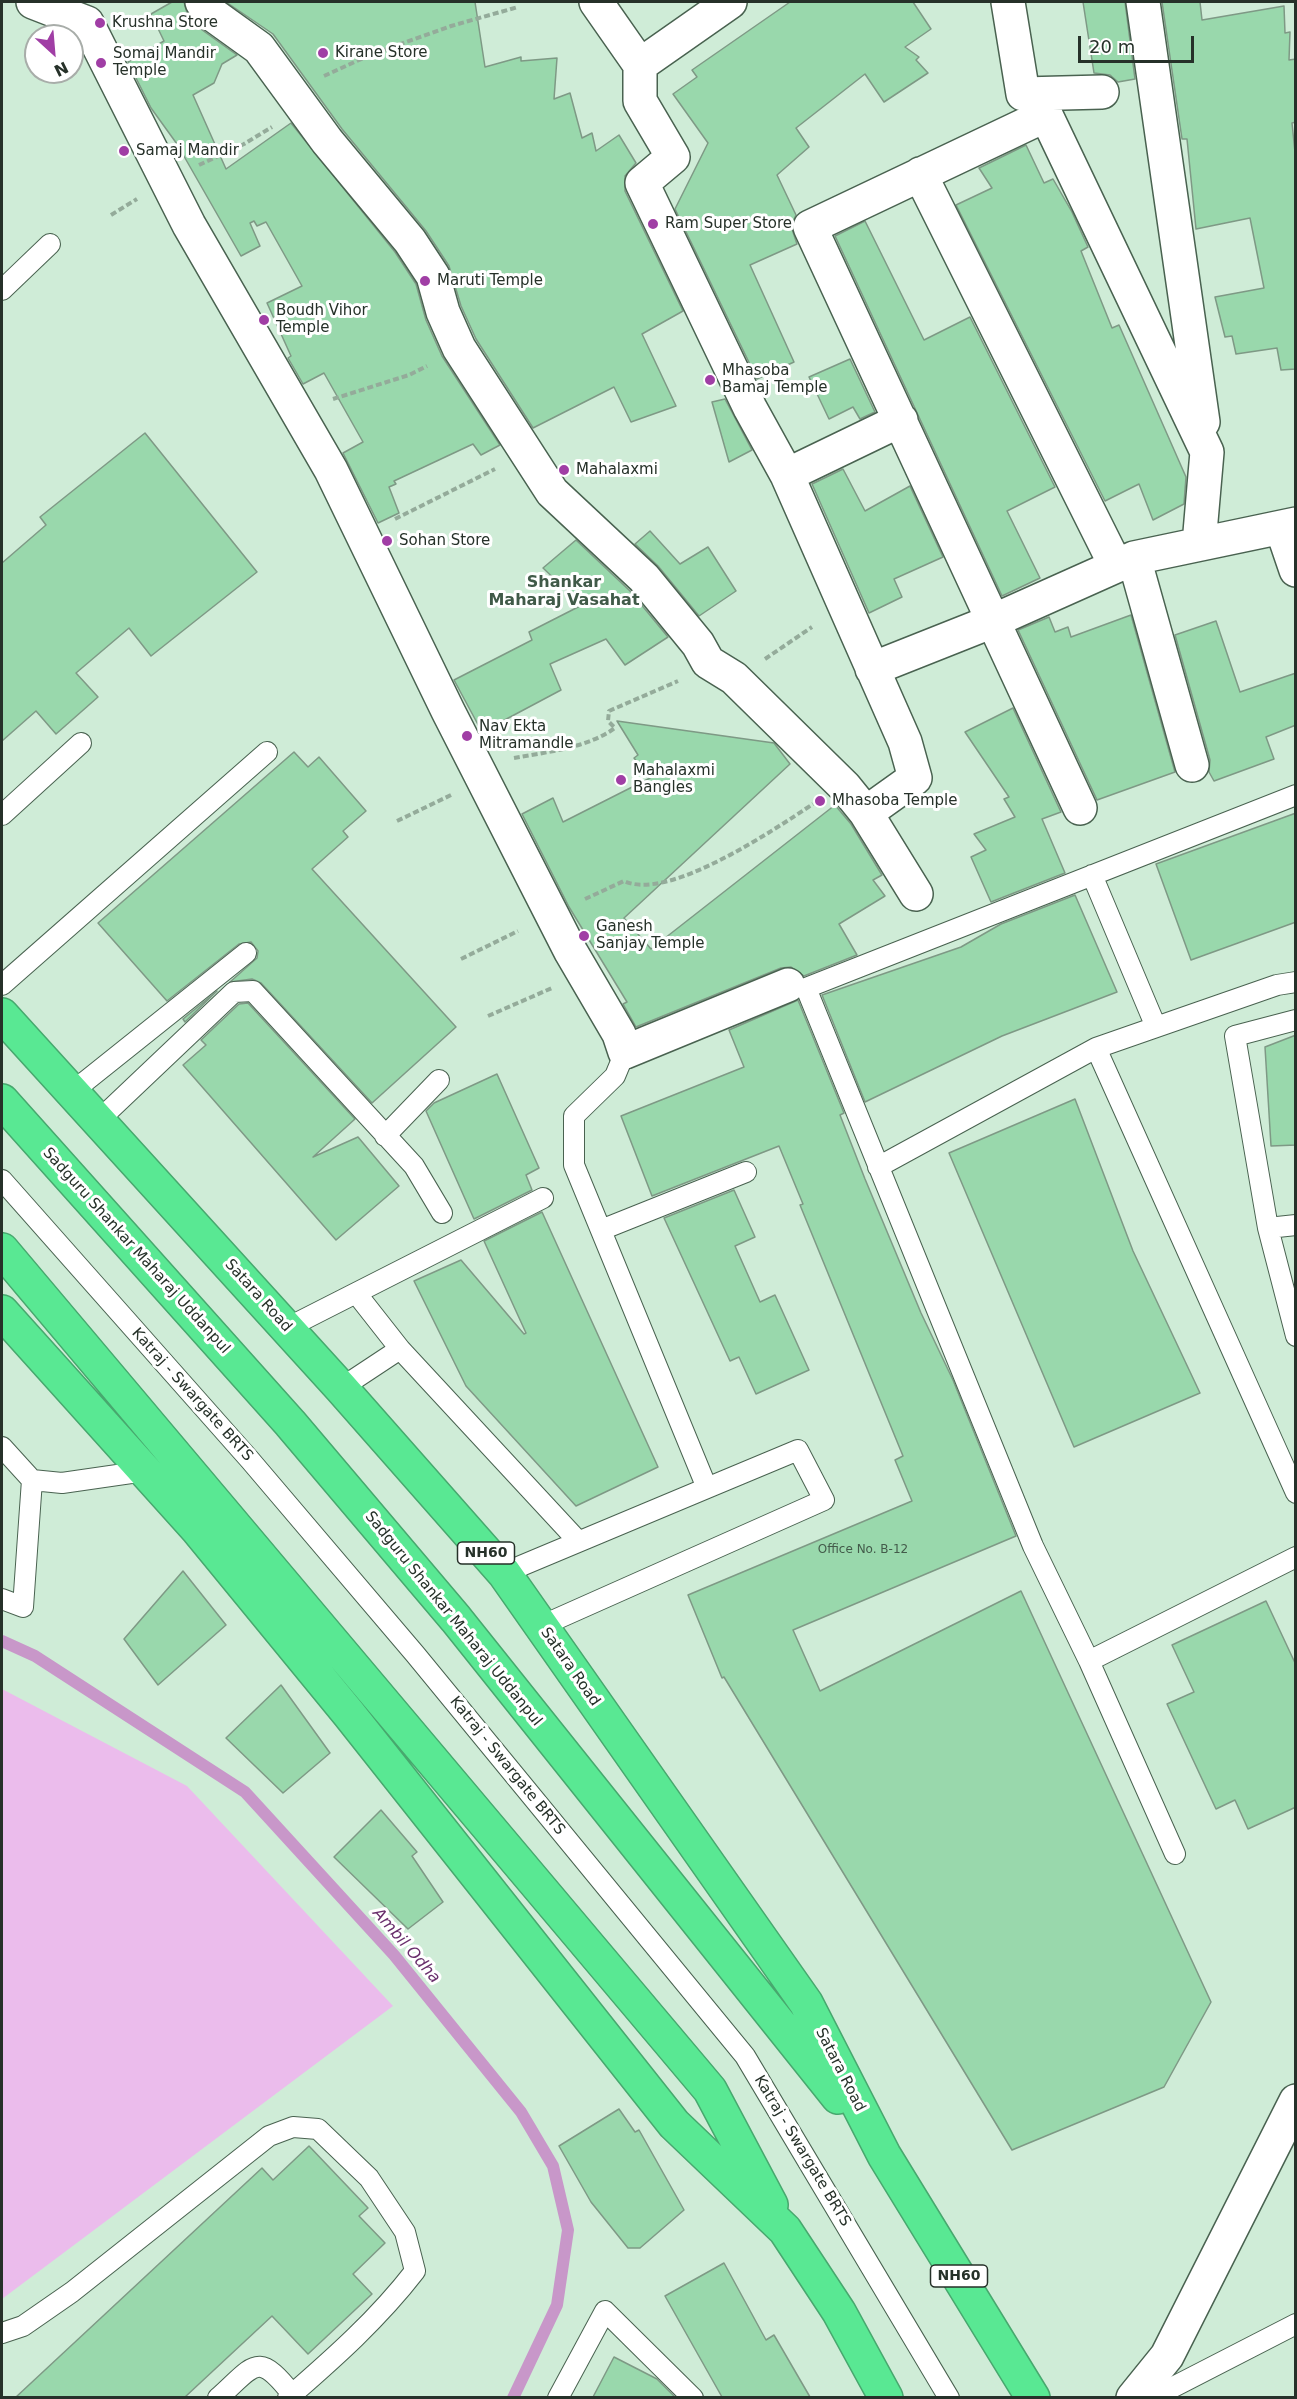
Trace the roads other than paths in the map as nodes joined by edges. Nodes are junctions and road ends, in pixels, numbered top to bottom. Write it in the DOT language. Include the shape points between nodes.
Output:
graph roads {
  1 [pos="33,2"];
  2 [pos="202,2"];
  3 [pos="596,2"];
  4 [pos="730,2"];
  5 [pos="1008,2"];
  6 [pos="1143,2"];
  7 [pos="640,65"];
  8 [pos="1102,92"];
  9 [pos="920,174"];
  10 [pos="50,244"];
  11 [pos="2,290"];
  12 [pos="901,420"];
  13 [pos="1207,452"];
  14 [pos="787,475"];
  15 [pos="1289,527"];
  16 [pos="1199,544"];
  17 [pos="1125,562"];
  18 [pos="1296,570"];
  19 [pos="993,621"];
  20 [pos="872,669"];
  21 [pos="81,743"];
  22 [pos="267,752"];
  23 [pos="1192,765"];
  24 [pos="1296,795"];
  25 [pos="1080,808"];
  26 [pos="866,813"];
  27 [pos="2,815"];
  28 [pos="1092,875"];
  29 [pos="916,894"];
  30 [pos="246,953"];
  31 [pos="1296,982"];
  32 [pos="2,985"];
  33 [pos="788,985"];
  34 [pos="2,1015"];
  35 [pos="1296,1020"];
  36 [pos="1156,1027"];
  37 [pos="1096,1048"];
  38 [pos="625,1053"];
  39 [pos="439,1080"];
  40 [pos="72,1092"];
  41 [pos="2,1101"];
  42 [pos="98,1121"];
  43 [pos="385,1136"];
  44 [pos="878,1167"];
  45 [pos="746,1172"];
  46 [pos="2,1180"];
  47 [pos="543,1198"];
  48 [pos="442,1213"];
  49 [pos="1296,1225"];
  50 [pos="1268,1228"];
  51 [pos="601,1230"];
  52 [pos="2,1250"];
  53 [pos="356,1293"];
  54 [pos="2,1312"];
  55 [pos="287,1328"];
  56 [pos="1296,1336"];
  57 [pos="399,1349"];
  58 [pos="341,1388"];
  59 [pos="2,1447"];
  60 [pos="145,1471"];
  61 [pos="32,1480"];
  62 [pos="707,1488"];
  63 [pos="1296,1493"];
  64 [pos="578,1541"];
  65 [pos="1296,1557"];
  66 [pos="504,1573"];
  67 [pos="2,1599"];
  68 [pos="541,1626"];
  69 [pos="1089,1661"];
  70 [pos="1175,1854"];
  71 [pos="1296,2102"];
  72 [pos="884,2155"];
  73 [pos="785,2230"];
  74 [pos="1296,2324"];
  75 [pos="2,2333"];
  76 [pos="290,2396"];
  77 [pos="218,2397"];
  78 [pos="558,2397"];
  79 [pos="693,2397"];
  80 [pos="886,2397"];
  81 [pos="949,2397"];
  82 [pos="1034,2397"];
  83 [pos="1133,2397"];
  84 [pos="1152,2397"];
  1 -- 38 [label="street" via="87,23 167,181 331,470"];
  2 -- 26 [label="street" via="209,12 259,48 290,87 291,94 410,241 433,276 459,348 552,492 644,578 721,670 845,787"];
  3 -- 7 [label="street"];
  4 -- 7 [label="street"];
  5 -- 8 [label="street" via="1023,94"];
  6 -- 13 [label="street"];
  7 -- 14 [label="street" via="640,102 673,157 642,183 750,408"];
  9 -- 12 [label="street" via="810,227"];
  9 -- 13 [label="street" via="1046,115"];
  9 -- 17 [label="street"];
  10 -- 11 [label="lane"];
  12 -- 14 [label="street"];
  12 -- 19 [label="street"];
  13 -- 16 [label="street"];
  14 -- 20 [label="street"];
  15 -- 16 [label="street"];
  15 -- 18 [label="street"];
  16 -- 17 [label="street"];
  17 -- 19 [label="street"];
  17 -- 23 [label="street"];
  19 -- 20 [label="street"];
  19 -- 25 [label="street"];
  20 -- 26 [label="street" via="915,778"];
  21 -- 27 [label="lane"];
  22 -- 32 [label="lane"];
  24 -- 28 [label="lane"];
  26 -- 29 [label="street"];
  28 -- 36 [label="lane"];
  28 -- 44 [label="lane" via="806,988"];
  30 -- 40 [label="lane"];
  31 -- 36 [label="lane"];
  33 -- 38 [label="street"];
  34 -- 40 [label="highway, Satara Road / NH60"];
  35 -- 50 [label="lane" via="1234,1036"];
  36 -- 37 [label="lane"];
  37 -- 44 [label="lane"];
  37 -- 63 [label="lane"];
  38 -- 51 [label="lane" via="615,1076 574,1116 574,1165"];
  39 -- 43 [label="lane"];
  40 -- 42 [label="highway, Satara Road / NH60"];
  41 -- 72 [label="highway, Sadguru Shankar Maharaj Uddanpul" via="290,1424 456,1619"];
  42 -- 43 [label="lane" via="234,992 253,992"];
  42 -- 55 [label="highway, Satara Road / NH60"];
  43 -- 48 [label="lane" via="414,1166"];
  44 -- 69 [label="lane" via="1033,1546"];
  45 -- 51 [label="lane"];
  46 -- 81 [label="lane, Katraj - Swargate BRTS" via="393,1628 745,2056"];
  47 -- 53 [label="lane"];
  49 -- 50 [label="lane"];
  50 -- 56 [label="lane"];
  51 -- 62 [label="lane"];
  52 -- 73 [label="highway" via="710,2090"];
  53 -- 55 [label="lane"];
  53 -- 57 [label="lane"];
  54 -- 60 [label="highway"];
  55 -- 58 [label="highway, Satara Road / NH60"];
  57 -- 58 [label="lane"];
  57 -- 64 [label="lane"];
  58 -- 66 [label="highway, Satara Road / NH60"];
  59 -- 61 [label="lane"];
  60 -- 61 [label="lane" via="62,1483"];
  60 -- 73 [label="highway" via="349,1714 674,2124"];
  61 -- 67 [label="lane" via="23,1607"];
  62 -- 64 [label="lane"];
  62 -- 68 [label="lane" via="798,1450 824,1500"];
  64 -- 66 [label="lane"];
  65 -- 69 [label="lane"];
  66 -- 68 [label="highway, Satara Road / NH60"];
  68 -- 72 [label="highway, Satara Road / NH60" via="806,2003"];
  69 -- 70 [label="lane"];
  71 -- 83 [label="street" via="1167,2356"];
  72 -- 82 [label="highway, Satara Road / NH60"];
  73 -- 80 [label="highway"];
  74 -- 84 [label="lane"];
  75 -- 76 [label="lane" via="23,2326 72,2292 268,2136 293,2127 318,2129 369,2178 405,2232 415,2271 394,2299 344,2349"];
  76 -- 77 [label="lane" via="272,2370 262,2366 250,2369"];
  78 -- 79 [label="lane" via="605,2311"];
}
